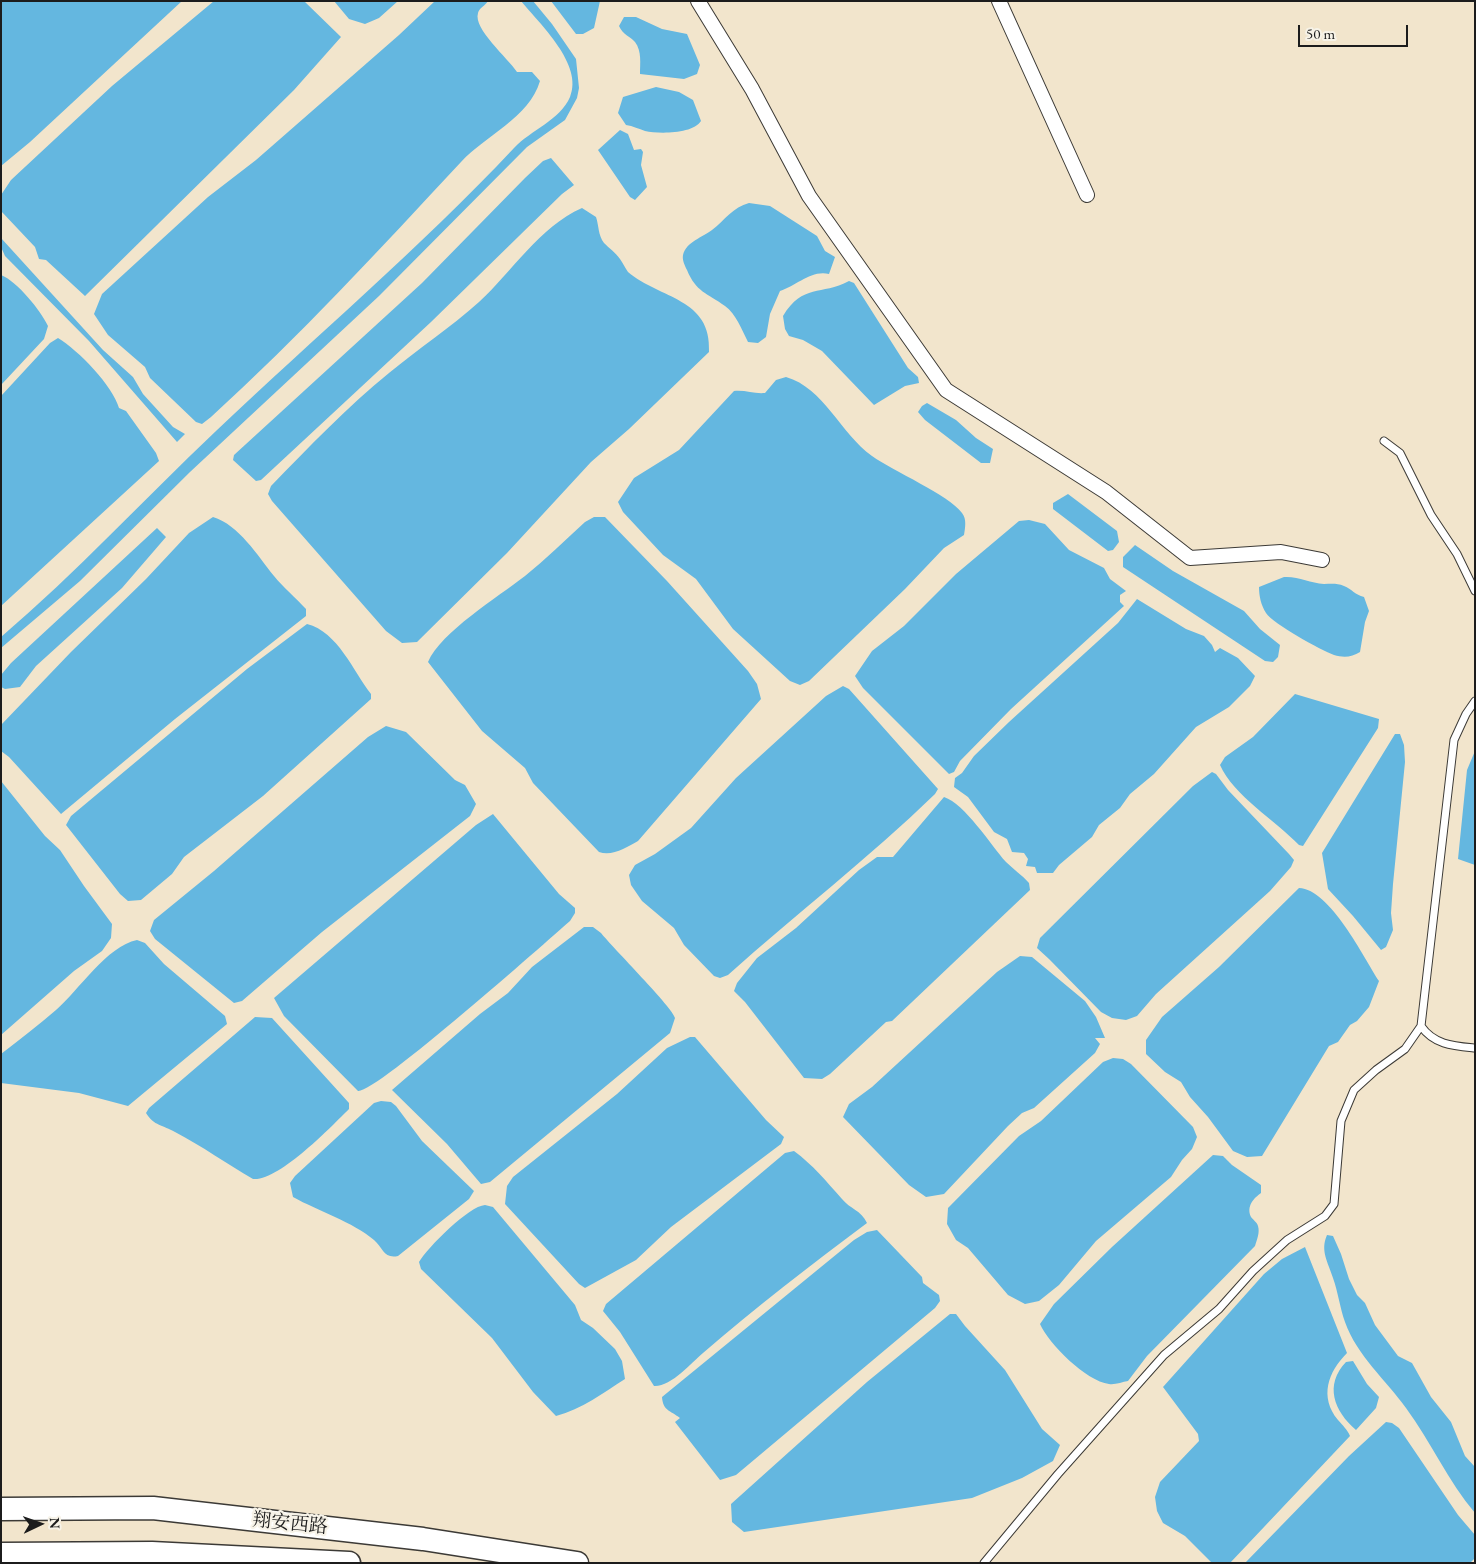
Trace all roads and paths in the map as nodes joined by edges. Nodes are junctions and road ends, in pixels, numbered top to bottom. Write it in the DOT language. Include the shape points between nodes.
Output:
graph roads {
  1 [pos="698,1"];
  2 [pos="1000,1"];
  3 [pos="1087,195"];
  4 [pos="1384,440"];
  5 [pos="1322,560"];
  6 [pos="1475,591"];
  7 [pos="1475,701"];
  8 [pos="1421,1026"];
  9 [pos="1475,1048"];
  10 [pos="1,1509"];
  11 [pos="1,1554"];
  12 [pos="349,1563"];
  13 [pos="577,1563"];
  14 [pos="984,1563"];
  1 -- 5 [label="street" via="752,89 809,196 946,390 1106,492 1190,558 1281,552"];
  2 -- 3 [label="street"];
  4 -- 6 [label="lane" via="1400,454"];
  7 -- 8 [label="lane" via="1454,740"];
  8 -- 9 [label="lane" via="1440,1042"];
  8 -- 14 [label="lane" via="1405,1049 1354,1090 1341,1121 1334,1204 1325,1216 1287,1240 1219,1309 1164,1355"];
  10 -- 13 [label="main road, 翔安西路" via="152,1508 423,1539"];
  11 -- 12 [label="main road, 翔安西路" via="152,1553"];
}
